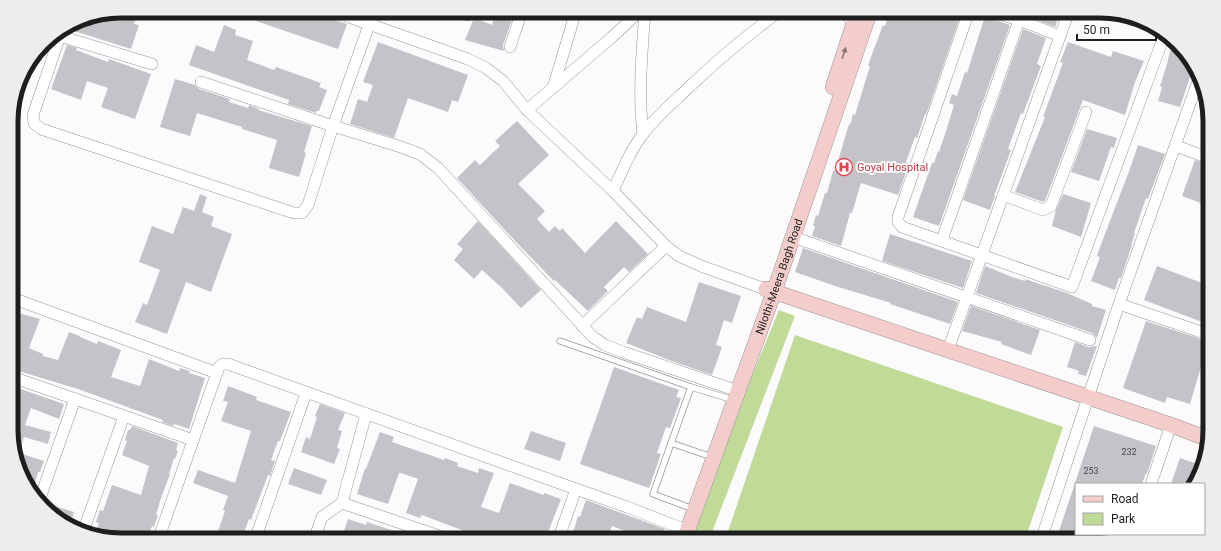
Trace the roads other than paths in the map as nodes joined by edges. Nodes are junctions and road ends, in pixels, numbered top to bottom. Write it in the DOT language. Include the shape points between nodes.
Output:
graph roads {
  1 [pos="352,18"];
  2 [pos="371,18"];
  3 [pos="520,18"];
  4 [pos="574,18"];
  5 [pos="633,18"];
  6 [pos="645,18"];
  7 [pos="771,18"];
  8 [pos="967,18"];
  9 [pos="1013,18"];
  10 [pos="1066,18"];
  11 [pos="859,20"];
  12 [pos="1019,20"];
  13 [pos="369,24"];
  14 [pos="65,34"];
  15 [pos="1060,36"];
  16 [pos="59,38"];
  17 [pos="1163,39"];
  18 [pos="510,47"];
  19 [pos="152,64"];
  20 [pos="201,82"];
  21 [pos="1196,86"];
  22 [pos="553,88"];
  23 [pos="527,110"];
  24 [pos="1086,112"];
  25 [pos="333,126"];
  26 [pos="643,134"];
  27 [pos="1176,146"];
  28 [pos="1203,156"];
  29 [pos="612,190"];
  30 [pos="1003,195"];
  31 [pos="793,236"];
  32 [pos="942,240"];
  33 [pos="666,246"];
  34 [pos="981,254"];
  35 [pos="770,290"];
  36 [pos="967,296"];
  37 [pos="18,300"];
  38 [pos="1119,304"];
  39 [pos="582,326"];
  40 [pos="1203,333"];
  41 [pos="1090,340"];
  42 [pos="560,341"];
  43 [pos="948,350"];
  44 [pos="217,373"];
  45 [pos="18,379"];
  46 [pos="691,387"];
  47 [pos="306,392"];
  48 [pos="732,393"];
  49 [pos="1089,397"];
  50 [pos="75,399"];
  51 [pos="366,414"];
  52 [pos="124,416"];
  53 [pos="1172,425"];
  54 [pos="1203,436"];
  55 [pos="193,440"];
  56 [pos="671,443"];
  57 [pos="706,455"];
  58 [pos="1151,483"];
  59 [pos="576,489"];
  60 [pos="41,495"];
  61 [pos="342,503"];
  62 [pos="688,506"];
  63 [pos="85,526"];
  64 [pos="161,533"];
  65 [pos="257,533"];
  66 [pos="316,533"];
  67 [pos="430,533"];
  68 [pos="560,533"];
  69 [pos="675,533"];
  70 [pos="681,533"];
  71 [pos="681,533"];
  72 [pos="1043,533"];
  1 -- 13 [label="street"];
  2 -- 13 [label="street"];
  3 -- 18 [label="street"];
  4 -- 22 [label="street"];
  5 -- 22 [label="street"];
  6 -- 26 [label="street" via="640,91"];
  7 -- 26 [label="street" via="714,64"];
  8 -- 32 [label="street" via="898,217 902,227"];
  9 -- 12 [label="street"];
  10 -- 15 [label="street"];
  11 -- 31 [label="street, Nilothi-Meera Bagh Road"];
  35 -- 11 [label="street, Nilothi-Meera Bagh Road, one-way"];
  12 -- 15 [label="street"];
  12 -- 32 [label="street"];
  13 -- 23 [label="street" via="468,59 486,68 503,81"];
  13 -- 25 [label="street"];
  14 -- 19 [label="street"];
  15 -- 30 [label="street"];
  16 -- 25 [label="street" via="33,115 34,124 41,129 294,213 302,213 308,205"];
  17 -- 34 [label="street" via="1072,287"];
  20 -- 25 [label="street"];
  21 -- 27 [label="street"];
  22 -- 23 [label="street"];
  23 -- 29 [label="street"];
  24 -- 30 [label="street" via="1052,206 1043,210"];
  25 -- 39 [label="street" via="420,154 438,168"];
  26 -- 29 [label="street"];
  27 -- 28 [label="street"];
  27 -- 38 [label="street"];
  29 -- 33 [label="street"];
  30 -- 34 [label="street"];
  31 -- 35 [label="street, Nilothi-Meera Bagh Road"];
  31 -- 36 [label="street"];
  32 -- 34 [label="street"];
  33 -- 35 [label="street" via="679,256 701,266"];
  33 -- 39 [label="street"];
  34 -- 36 [label="street"];
  35 -- 43 [label="street"];
  35 -- 48 [label="street, Nilothi-Meera Bagh Road"];
  36 -- 41 [label="street"];
  36 -- 43 [label="street"];
  37 -- 44 [label="street"];
  38 -- 40 [label="street"];
  38 -- 49 [label="street"];
  39 -- 48 [label="street" via="605,345"];
  42 -- 46 [label="lane"];
  43 -- 49 [label="street"];
  44 -- 47 [label="street" via="219,367 228,364"];
  44 -- 55 [label="street"];
  45 -- 50 [label="street"];
  46 -- 48 [label="lane"];
  46 -- 56 [label="lane"];
  47 -- 51 [label="street"];
  47 -- 65 [label="street"];
  48 -- 57 [label="street, Nilothi-Meera Bagh Road"];
  48 -- 70 [label="street, Nilothi-Meera Bagh Road"];
  49 -- 53 [label="street"];
  49 -- 72 [label="street"];
  50 -- 52 [label="street"];
  50 -- 60 [label="street"];
  51 -- 59 [label="street"];
  51 -- 61 [label="street"];
  52 -- 55 [label="street"];
  52 -- 63 [label="street"];
  53 -- 54 [label="street"];
  53 -- 58 [label="street"];
  55 -- 64 [label="street"];
  56 -- 57 [label="lane"];
  56 -- 62 [label="lane" via="653,494"];
  57 -- 62 [label="street, Nilothi-Meera Bagh Road"];
  59 -- 68 [label="street"];
  59 -- 69 [label="street" via="627,507"];
  61 -- 66 [label="street" via="322,517"];
  61 -- 67 [label="street"];
  62 -- 71 [label="street, Nilothi-Meera Bagh Road"];
}
